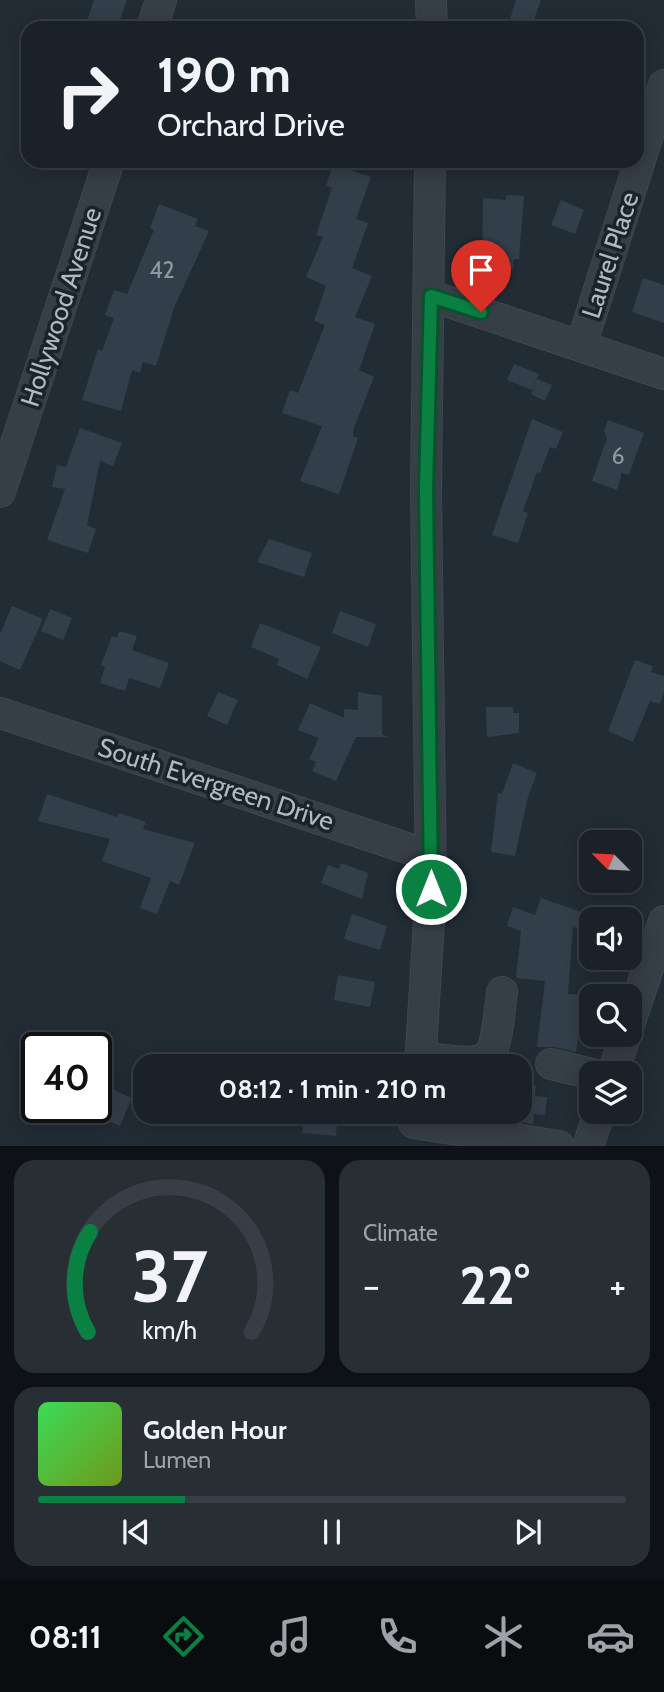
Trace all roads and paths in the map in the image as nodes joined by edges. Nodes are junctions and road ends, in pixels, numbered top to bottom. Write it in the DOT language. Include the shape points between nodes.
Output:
graph roads {
  1 [pos="162,0"];
  2 [pos="431,0"];
  3 [pos="154,21"];
  4 [pos="432,21"];
  5 [pos="664,85"];
  6 [pos="644,148"];
  7 [pos="107,168"];
  8 [pos="430,168"];
  9 [pos="638,168"];
  10 [pos="431,296"];
  11 [pos="581,345"];
  12 [pos="664,374"];
  13 [pos="0,492"];
  14 [pos="0,713"];
  15 [pos="431,856"];
  16 [pos="664,921"];
  17 [pos="642,986"];
  18 [pos="502,992"];
  19 [pos="421,1054"];
  20 [pos="491,1054"];
  21 [pos="551,1064"];
  22 [pos="579,1071"];
  23 [pos="596,1124"];
  24 [pos="414,1127"];
  25 [pos="559,1146"];
  26 [pos="588,1146"];
  1 -- 3 [label="street"];
  2 -- 4 [label="street"];
  5 -- 6 [label="street, Laurel Place"];
  7 -- 13 [label="street, Hollywood Avenue"];
  8 -- 10 [label="street"];
  9 -- 11 [label="street, Laurel Place"];
  10 -- 11 [label="street"];
  10 -- 15 [label="street" via="426,489"];
  11 -- 12 [label="street"];
  14 -- 15 [label="street, South Evergreen Drive"];
  15 -- 19 [label="street"];
  16 -- 17 [label="street"];
  18 -- 20 [label="street"];
  21 -- 22 [label="street"];
  23 -- 26 [label="street"];
  24 -- 25 [label="street"];
}
